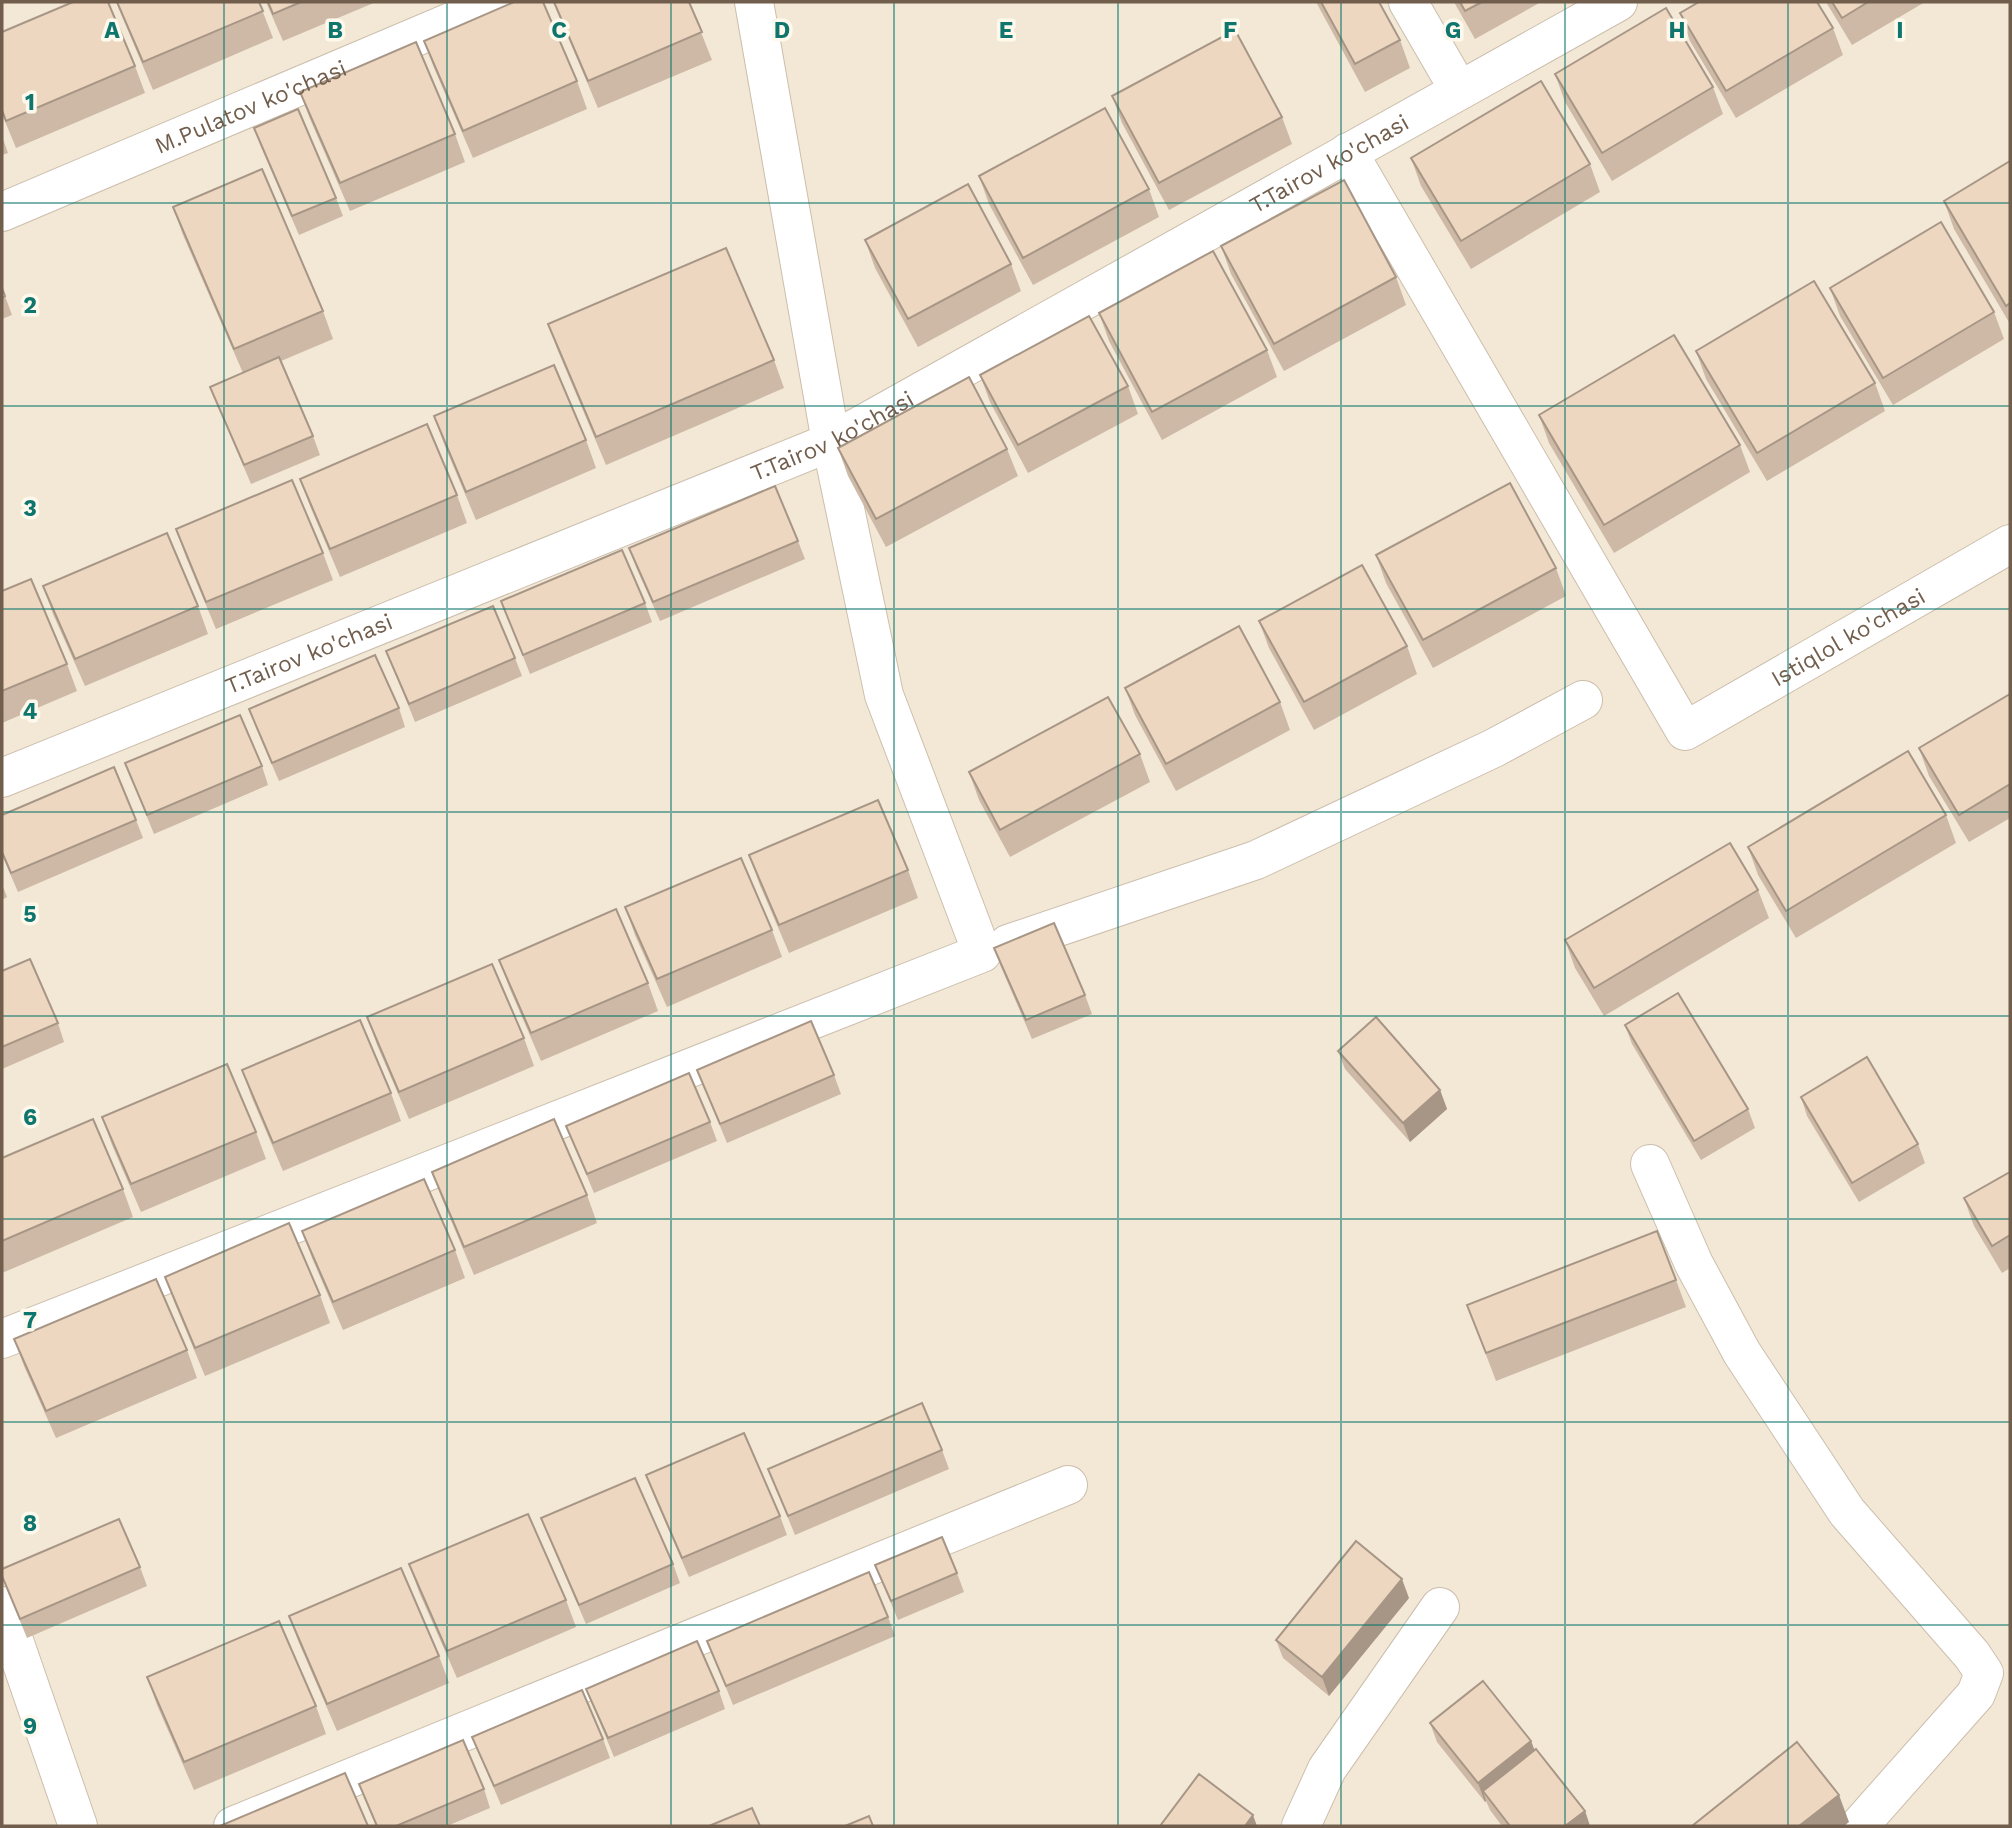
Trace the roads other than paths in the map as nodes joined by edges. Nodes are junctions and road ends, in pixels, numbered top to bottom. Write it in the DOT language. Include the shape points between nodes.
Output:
graph roads {
  1 [pos="498,2"];
  2 [pos="754,2"];
  3 [pos="1408,2"];
  4 [pos="1618,2"];
  5 [pos="1459,90"];
  6 [pos="1348,152"];
  7 [pos="2,212"];
  8 [pos="831,442"];
  9 [pos="2010,544"];
  10 [pos="1583,700"];
  11 [pos="2,778"];
  12 [pos="982,953"];
  13 [pos="1650,1164"];
  14 [pos="2,1339"];
  15 [pos="1068,1485"];
  16 [pos="2,1606"];
  17 [pos="1440,1607"];
  18 [pos="78,1826"];
  19 [pos="233,1826"];
  20 [pos="1301,1826"];
  21 [pos="1859,1826"];
  1 -- 7 [label="street, M.Pulatov ko'chasi"];
  2 -- 8 [label="street"];
  3 -- 5 [label="street"];
  4 -- 5 [label="street, T.Tairov ko'chasi"];
  5 -- 6 [label="street, T.Tairov ko'chasi"];
  6 -- 8 [label="street, T.Tairov ko'chasi"];
  6 -- 9 [label="street, Istiqlol ko'chasi" via="1685,731"];
  8 -- 11 [label="street, T.Tairov ko'chasi"];
  8 -- 12 [label="street" via="884,695"];
  10 -- 12 [label="street" via="1494,748 1256,860"];
  12 -- 14 [label="street"];
  13 -- 21 [label="street" via="1694,1264 1750,1364 1847,1512 1984,1673 1976,1694"];
  15 -- 19 [label="street"];
  16 -- 18 [label="street"];
  17 -- 20 [label="street" via="1327,1769"];
}
